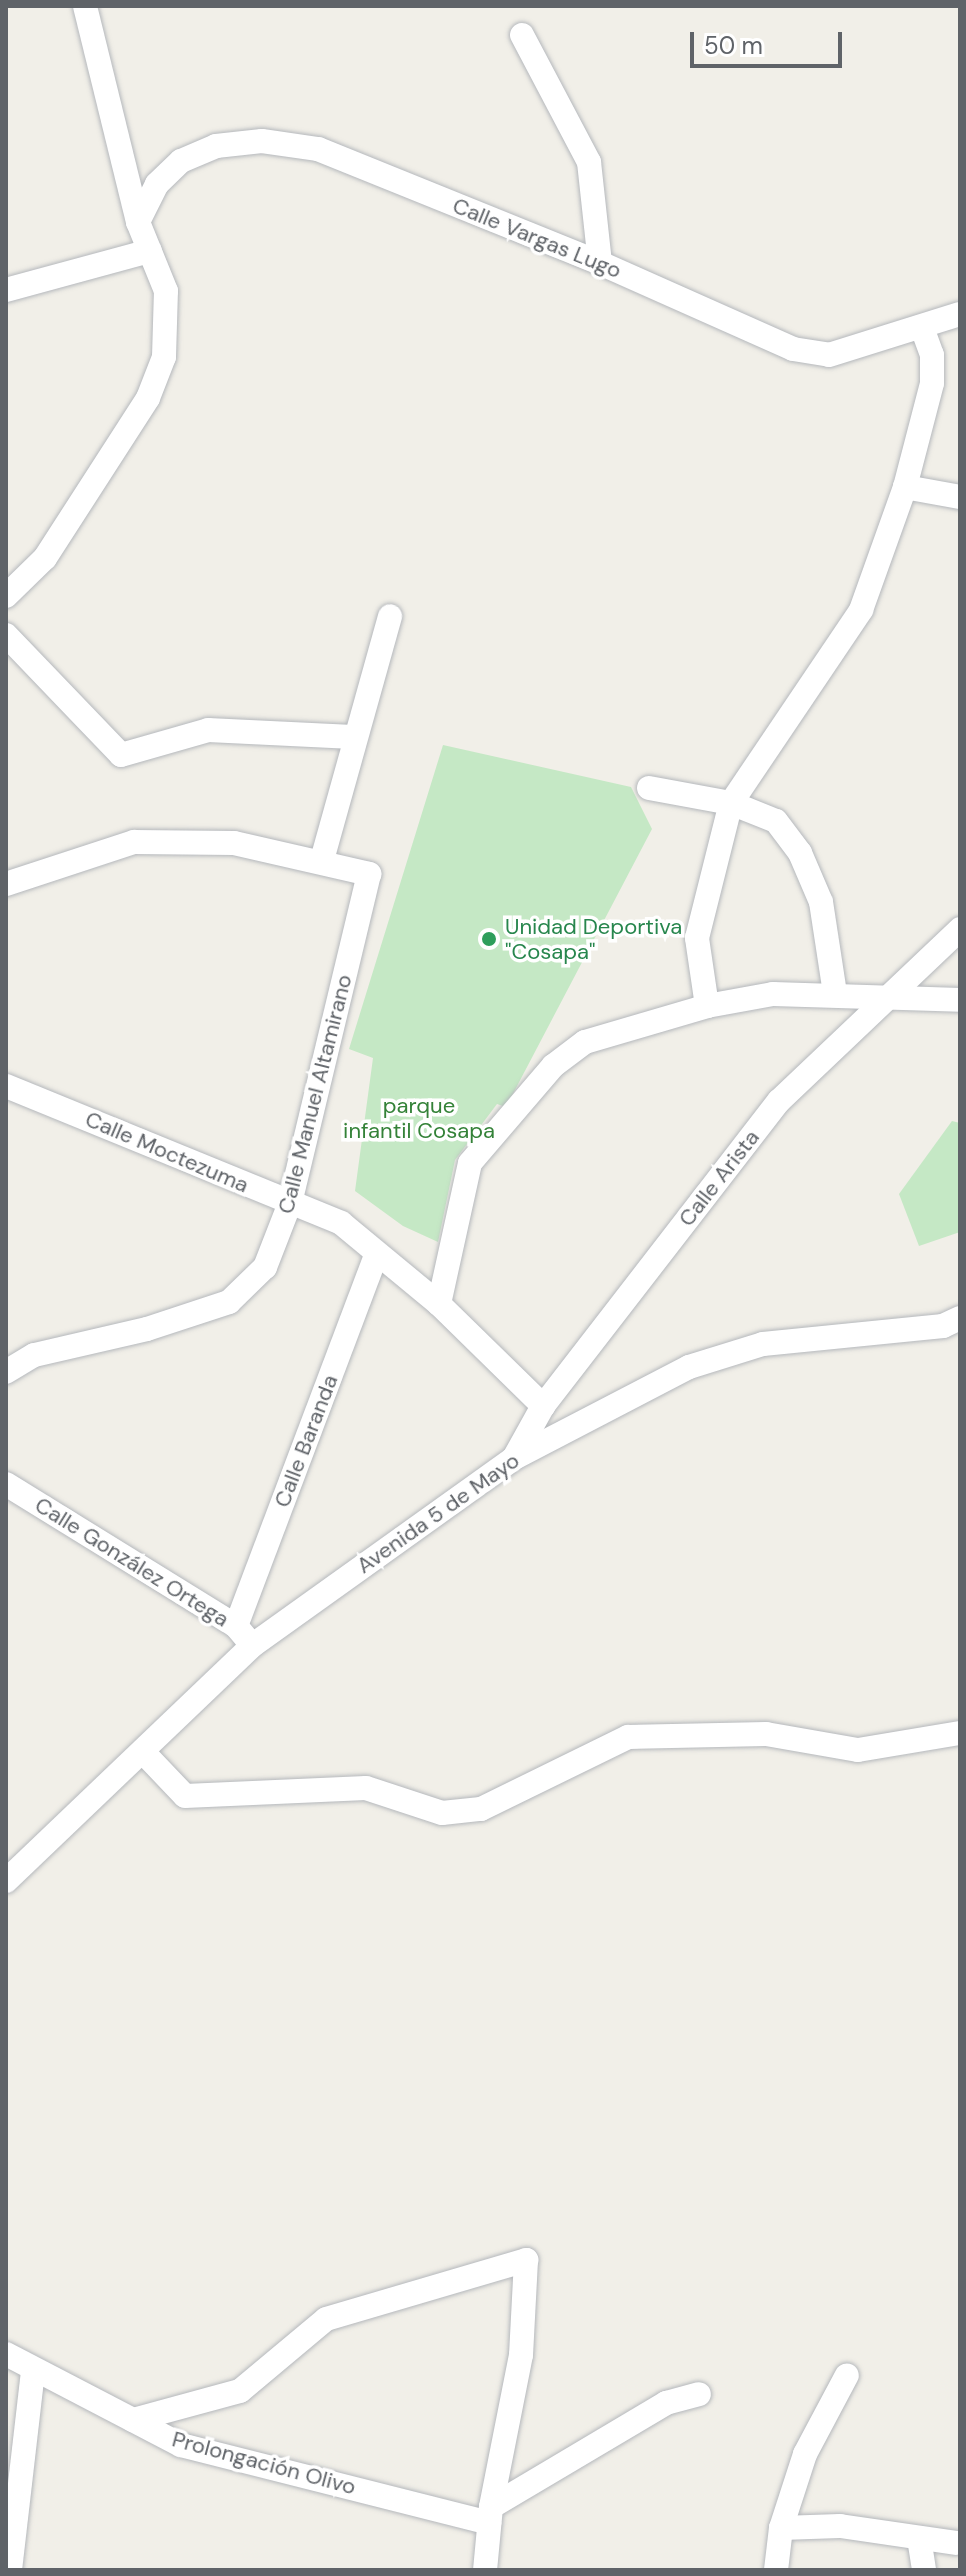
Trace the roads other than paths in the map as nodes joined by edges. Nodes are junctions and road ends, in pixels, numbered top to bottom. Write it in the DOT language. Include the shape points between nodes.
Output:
graph roads {
  1 [pos="85,6"];
  2 [pos="522,35"];
  3 [pos="138,222"];
  4 [pos="150,251"];
  5 [pos="600,263"];
  6 [pos="6,290"];
  7 [pos="960,314"];
  8 [pos="922,327"];
  9 [pos="905,487"];
  10 [pos="960,497"];
  11 [pos="6,596"];
  12 [pos="390,616"];
  13 [pos="6,635"];
  14 [pos="353,737"];
  15 [pos="649,788"];
  16 [pos="731,803"];
  17 [pos="322,860"];
  18 [pos="6,884"];
  19 [pos="960,929"];
  20 [pos="835,993"];
  21 [pos="889,1000"];
  22 [pos="960,1000"];
  23 [pos="707,1006"];
  24 [pos="6,1086"];
  25 [pos="290,1203"];
  26 [pos="376,1256"];
  27 [pos="439,1304"];
  28 [pos="960,1318"];
  29 [pos="6,1372"];
  30 [pos="543,1406"];
  31 [pos="514,1458"];
  32 [pos="6,1484"];
  33 [pos="236,1626"];
  34 [pos="253,1645"];
  35 [pos="960,1733"];
  36 [pos="144,1753"];
  37 [pos="6,1881"];
  38 [pos="6,2354"];
  39 [pos="33,2370"];
  40 [pos="847,2375"];
  41 [pos="699,2394"];
  42 [pos="133,2420"];
  43 [pos="490,2515"];
  44 [pos="781,2528"];
  45 [pos="919,2538"];
  46 [pos="956,2543"];
  47 [pos="10,2570"];
  48 [pos="485,2570"];
  49 [pos="776,2570"];
  50 [pos="924,2570"];
  1 -- 3 [label="street"];
  2 -- 5 [label="street" via="589,162"];
  3 -- 4 [label="street"];
  3 -- 5 [label="street, Calle Vargas Lugo" via="157,184 181,161 216,146 262,141 318,149"];
  4 -- 6 [label="street"];
  4 -- 11 [label="street" via="166,291 164,357 148,398 45,558"];
  5 -- 8 [label="street, Calle Vargas Lugo" via="793,349 829,355"];
  7 -- 8 [label="street, Calle Vargas Lugo"];
  8 -- 9 [label="street" via="932,355 932,383"];
  9 -- 10 [label="street"];
  9 -- 16 [label="street" via="861,610"];
  12 -- 14 [label="street"];
  13 -- 14 [label="street" via="121,755 208,730"];
  14 -- 17 [label="street"];
  15 -- 16 [label="street"];
  16 -- 20 [label="street" via="776,821 800,853 821,902"];
  16 -- 23 [label="street" via="697,938"];
  17 -- 18 [label="street" via="234,843 134,842"];
  17 -- 25 [label="street, Calle Manuel Altamirano" via="369,874"];
  19 -- 21 [label="street, Calle Arista"];
  20 -- 21 [label="street"];
  20 -- 23 [label="street" via="773,994"];
  21 -- 22 [label="street"];
  21 -- 30 [label="street, Calle Arista" via="779,1101"];
  23 -- 27 [label="street" via="585,1042 553,1066 470,1163"];
  24 -- 25 [label="street, Calle Moctezuma"];
  25 -- 26 [label="street, Calle Moctezuma" via="341,1223"];
  25 -- 29 [label="street, Calle Manuel Altamirano" via="265,1267 229,1302 147,1329 34,1355"];
  26 -- 27 [label="street, Calle Moctezuma"];
  26 -- 33 [label="street, Calle Baranda"];
  27 -- 30 [label="street, Calle Moctezuma"];
  28 -- 31 [label="street, Avenida 5 de Mayo" via="943,1326 763,1344 689,1367"];
  30 -- 31 [label="street, Calle Arista"];
  31 -- 34 [label="street, Avenida 5 de Mayo"];
  32 -- 33 [label="street, Calle González Ortega"];
  33 -- 34 [label="street, Calle González Ortega"];
  34 -- 36 [label="street, Avenida 5 de Mayo"];
  35 -- 36 [label="street" via="858,1750 766,1734 628,1737 481,1809 442,1813 366,1788 185,1796"];
  36 -- 37 [label="street, Avenida 5 de Mayo"];
  38 -- 39 [label="street, Prolongación Olivo"];
  39 -- 42 [label="street, Prolongación Olivo"];
  39 -- 47 [label="street"];
  40 -- 44 [label="street" via="805,2454"];
  41 -- 43 [label="street" via="666,2403"];
  42 -- 43 [label="street, Prolongación Olivo" via="181,2445"];
  42 -- 43 [label="street" via="240,2391 326,2319 526,2260 521,2355"];
  43 -- 48 [label="street"];
  44 -- 45 [label="street" via="840,2526"];
  44 -- 49 [label="street"];
  45 -- 46 [label="street"];
  45 -- 50 [label="street"];
}
